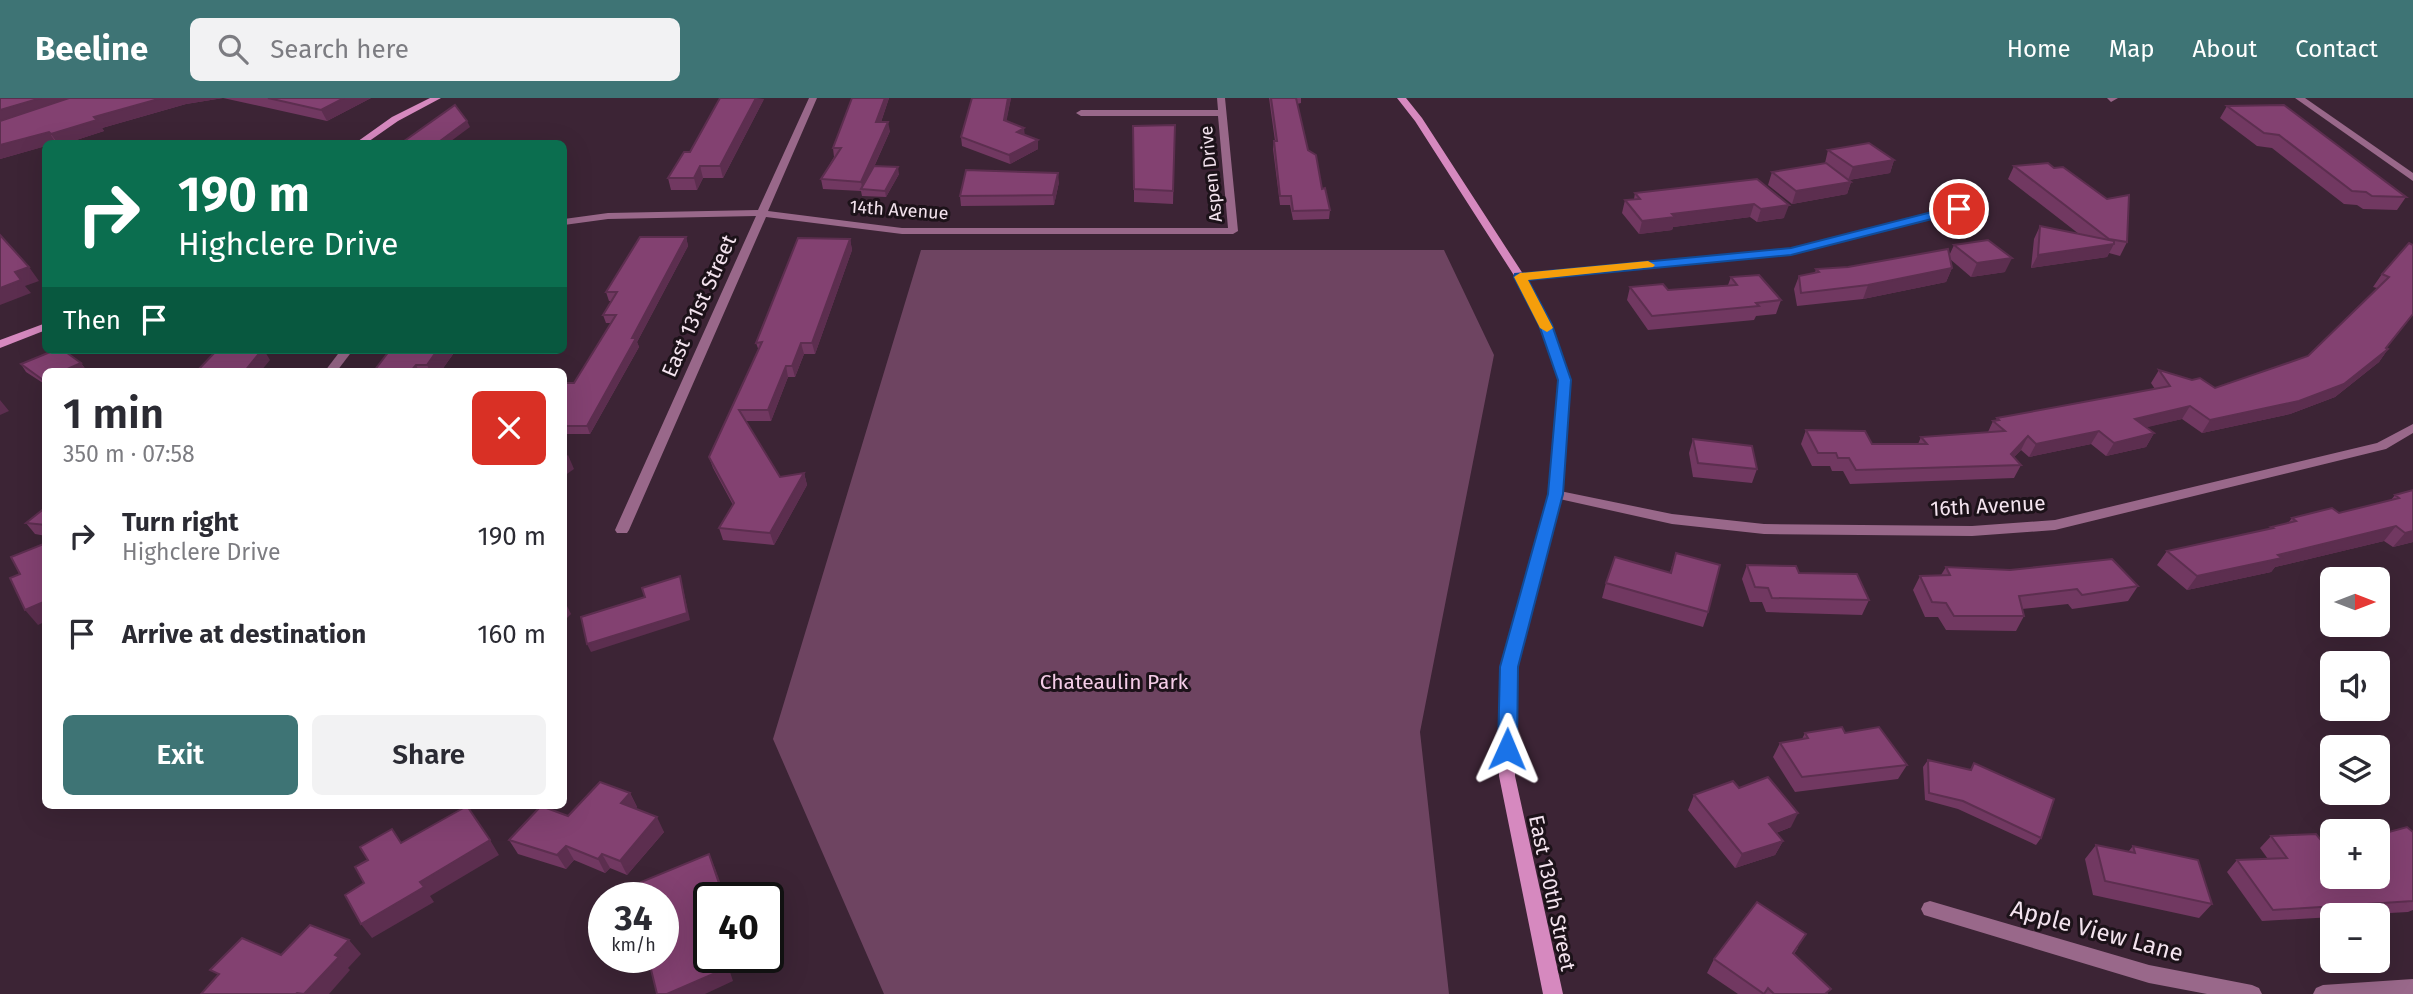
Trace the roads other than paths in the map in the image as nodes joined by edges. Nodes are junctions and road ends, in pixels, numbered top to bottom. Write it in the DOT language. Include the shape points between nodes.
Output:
graph roads {
  1 [pos="438,98"];
  2 [pos="813,98"];
  3 [pos="1221,98"];
  4 [pos="1401,98"];
  5 [pos="2299,98"];
  6 [pos="1081,113"];
  7 [pos="1222,113"];
  8 [pos="364,140"];
  9 [pos="2413,178"];
  10 [pos="1959,209"];
  11 [pos="760,213"];
  12 [pos="567,222"];
  13 [pos="1233,231"];
  14 [pos="1520,277"];
  15 [pos="42,328"];
  16 [pos="0,344"];
  17 [pos="344,354"];
  18 [pos="333,368"];
  19 [pos="2413,428"];
  20 [pos="1555,494"];
  21 [pos="622,530"];
  22 [pos="1930,909"];
  23 [pos="2413,988"];
  24 [pos="1553,994"];
  25 [pos="2252,994"];
  26 [pos="2323,994"];
  1 -- 8 [label="street"];
  2 -- 11 [label="street, East 131st Street"];
  3 -- 7 [label="street, Aspen Drive"];
  4 -- 14 [label="street, East 130th Street"];
  5 -- 9 [label="street"];
  6 -- 7 [label="street, Aspen Drive"];
  7 -- 13 [label="street, Aspen Drive"];
  10 -- 14 [label="street" via="1791,251"];
  11 -- 12 [label="street, 14th Avenue" via="608,216"];
  11 -- 13 [label="street, 14th Avenue" via="902,232"];
  11 -- 21 [label="street, East 131st Street"];
  14 -- 20 [label="street, East 130th Street" via="1546,325 1564,380"];
  15 -- 16 [label="street"];
  17 -- 18 [label="street"];
  19 -- 20 [label="street, 16th Avenue" via="2381,446 2054,525 1985,530 1764,529 1672,519"];
  20 -- 24 [label="street, East 130th Street" via="1509,667 1507,776"];
  22 -- 25 [label="street, Apple View Lane" via="2149,974"];
  23 -- 26 [label="street"];
}
